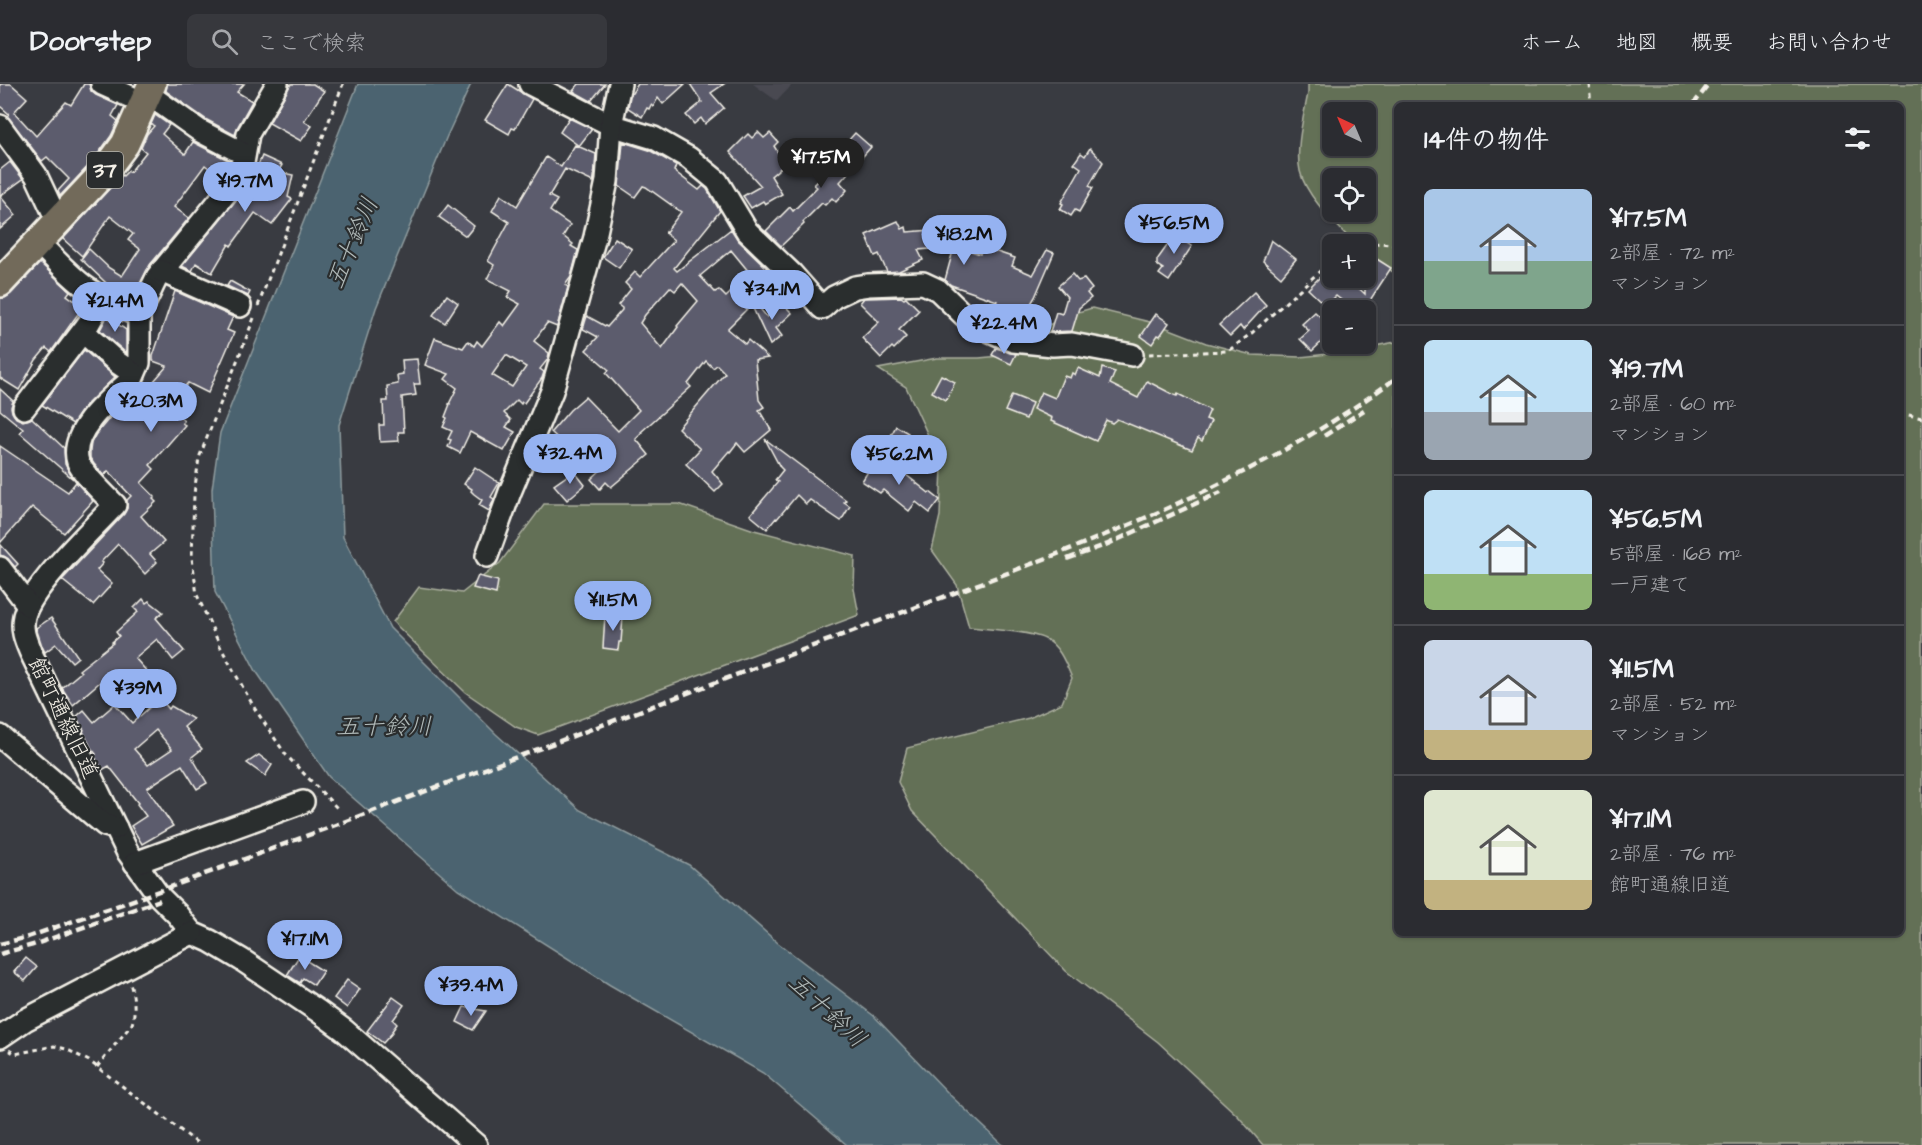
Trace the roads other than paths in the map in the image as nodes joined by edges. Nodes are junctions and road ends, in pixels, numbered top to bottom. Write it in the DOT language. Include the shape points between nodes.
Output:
graph roads {
  1 [pos="102,84"];
  2 [pos="278,84"];
  3 [pos="530,84"];
  4 [pos="620,84"];
  5 [pos="148,94"];
  6 [pos="611,125"];
  7 [pos="0,126"];
  8 [pos="244,154"];
  9 [pos="58,222"];
  10 [pos="39,243"];
  11 [pos="161,271"];
  12 [pos="0,283"];
  13 [pos="102,298"];
  14 [pos="250,311"];
  15 [pos="139,315"];
  16 [pos="83,332"];
  17 [pos="1132,355"];
  18 [pos="135,374"];
  19 [pos="24,408"];
  20 [pos="487,556"];
  21 [pos="0,568"];
  22 [pos="28,605"];
  23 [pos="0,736"];
  24 [pos="303,802"];
  25 [pos="116,829"];
  26 [pos="135,863"];
  27 [pos="192,933"];
  28 [pos="4,1043"];
  29 [pos="476,1145"];
  1 -- 5 [label="street"];
  2 -- 8 [label="street" via="248,134"];
  3 -- 6 [label="street"];
  4 -- 6 [label="street"];
  5 -- 8 [label="street" via="200,131"];
  5 -- 9 [label="main road, 37" via="124,144"];
  6 -- 17 [label="street" via="654,138 689,158 717,181 747,231 822,308 855,287 924,283 938,290 972,323 1013,341 1072,344"];
  6 -- 20 [label="street" via="607,181 595,237 552,391"];
  7 -- 9 [label="street" via="36,175"];
  8 -- 11 [label="street" via="225,194"];
  9 -- 10 [label="main road, 37"];
  10 -- 12 [label="main road, 37"];
  10 -- 13 [label="street" via="90,292"];
  11 -- 14 [label="street"];
  11 -- 15 [label="street"];
  13 -- 15 [label="street"];
  13 -- 16 [label="street"];
  15 -- 18 [label="street" via="140,354"];
  16 -- 18 [label="street"];
  16 -- 19 [label="street"];
  18 -- 22 [label="street, 館町通線旧道" via="89,418 77,453 81,467 115,505 52,572"];
  21 -- 22 [label="street"];
  22 -- 25 [label="street, 館町通線旧道" via="24,637"];
  23 -- 25 [label="street" via="105,825"];
  24 -- 26 [label="street"];
  25 -- 26 [label="street, 館町通線旧道"];
  26 -- 27 [label="street, 館町通線旧道"];
  27 -- 28 [label="street" via="25,1020"];
  27 -- 29 [label="street, 館町通線旧道" via="242,960 344,1030"];
}
